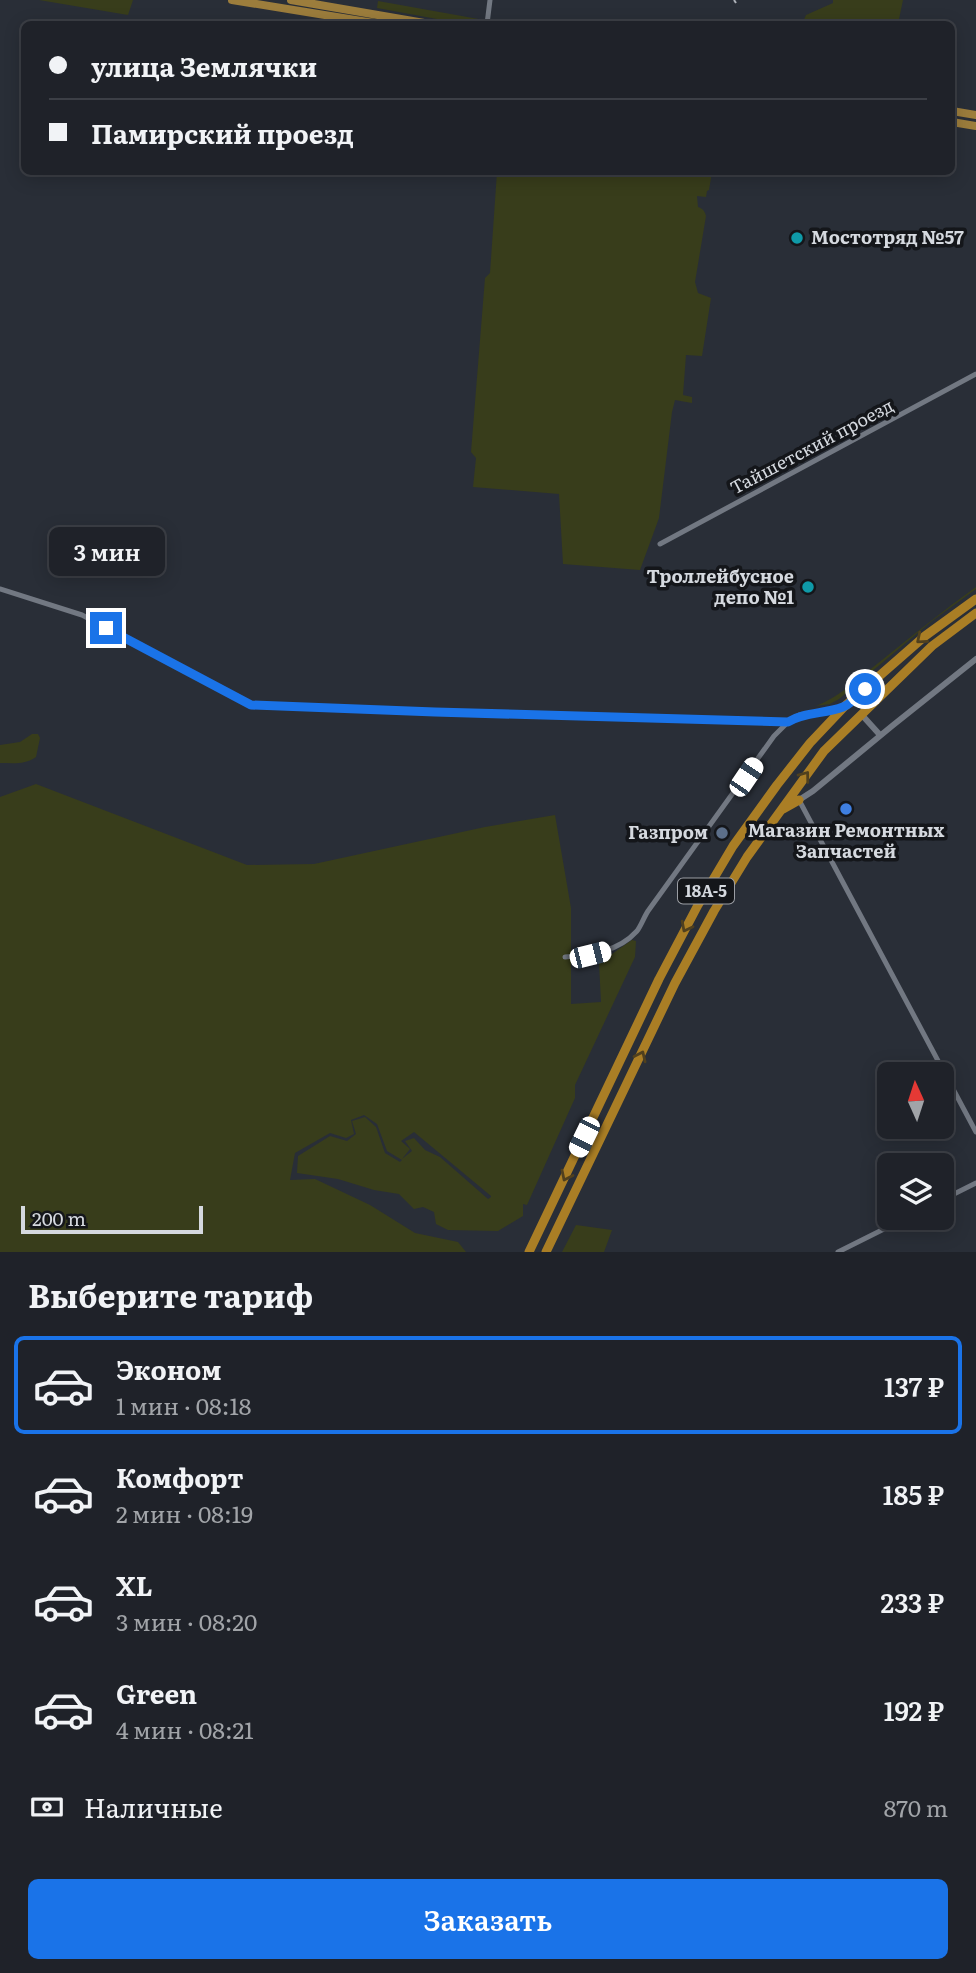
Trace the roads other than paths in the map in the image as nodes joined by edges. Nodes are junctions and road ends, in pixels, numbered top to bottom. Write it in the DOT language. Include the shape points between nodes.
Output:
graph roads {
  1 [pos="232,0"];
  2 [pos="291,0"];
  3 [pos="490,0"];
  4 [pos="362,21"];
  5 [pos="413,21"];
  6 [pos="487,21"];
  7 [pos="955,112"];
  8 [pos="976,115"];
  9 [pos="955,122"];
  10 [pos="976,126"];
  11 [pos="976,374"];
  12 [pos="660,544"];
  13 [pos="0,589"];
  14 [pos="976,599"];
  15 [pos="976,614"];
  16 [pos="976,659"];
  17 [pos="845,706"];
  18 [pos="861,714"];
  19 [pos="788,722"];
  20 [pos="880,735"];
  21 [pos="799,800"];
  22 [pos="779,811"];
  23 [pos="565,957"];
  24 [pos="976,1132"];
  25 [pos="976,1182"];
  26 [pos="954,1194"];
  27 [pos="882,1230"];
  28 [pos="529,1252"];
  29 [pos="546,1252"];
  30 [pos="838,1252"];
  1 -- 4 [label="main road"];
  2 -- 5 [label="main road"];
  3 -- 6 [label="street"];
  7 -- 8 [label="main road"];
  9 -- 10 [label="main road"];
  11 -- 12 [label="street, Тайшетский проезд"];
  13 -- 19 [label="street" via="82,615 251,705"];
  14 -- 17 [label="highway, 18А-5, one-way" via="925,636"];
  15 -- 18 [label="highway, 18А-5" via="932,646"];
  16 -- 20 [label="street"];
  17 -- 19 [label="street" via="799,715"];
  17 -- 28 [label="highway, 18А-5, one-way" via="777,785 698,905"];
  18 -- 20 [label="street"];
  22 -- 18 [label="highway, 18А-5, one-way" via="824,751"];
  19 -- 23 [label="street" via="637,930 614,948"];
  20 -- 21 [label="street"];
  21 -- 22 [label="highway"];
  21 -- 24 [label="street"];
  29 -- 22 [label="highway, 18А-5, one-way" via="675,983 728,888"];
  25 -- 26 [label="street"];
  27 -- 30 [label="street"];
}
